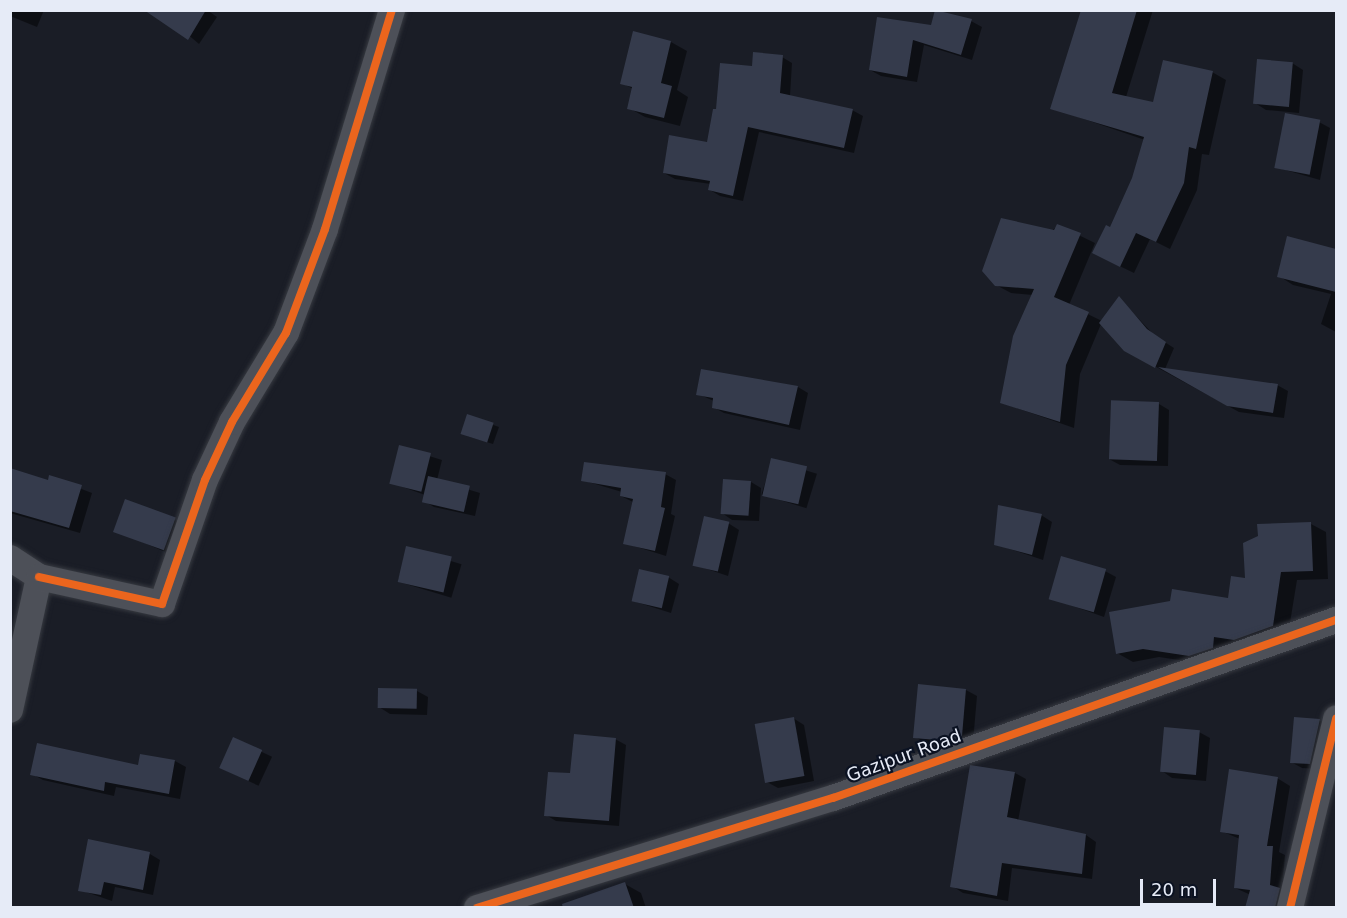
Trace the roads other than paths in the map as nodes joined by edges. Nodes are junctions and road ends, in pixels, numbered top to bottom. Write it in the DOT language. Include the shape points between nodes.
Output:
graph roads {
  1 [pos="392,10"];
  2 [pos="10,558"];
  3 [pos="39,577"];
  4 [pos="1336,620"];
  5 [pos="10,710"];
  6 [pos="1336,719"];
  7 [pos="477,908"];
  8 [pos="1290,908"];
  1 -- 3 [label="street" via="325,229 286,333 232,422 205,480 162,604"];
  2 -- 3 [label="street"];
  3 -- 5 [label="street"];
  4 -- 7 [label="street, Gazipur Road" via="833,798"];
  6 -- 8 [label="street"];
}
